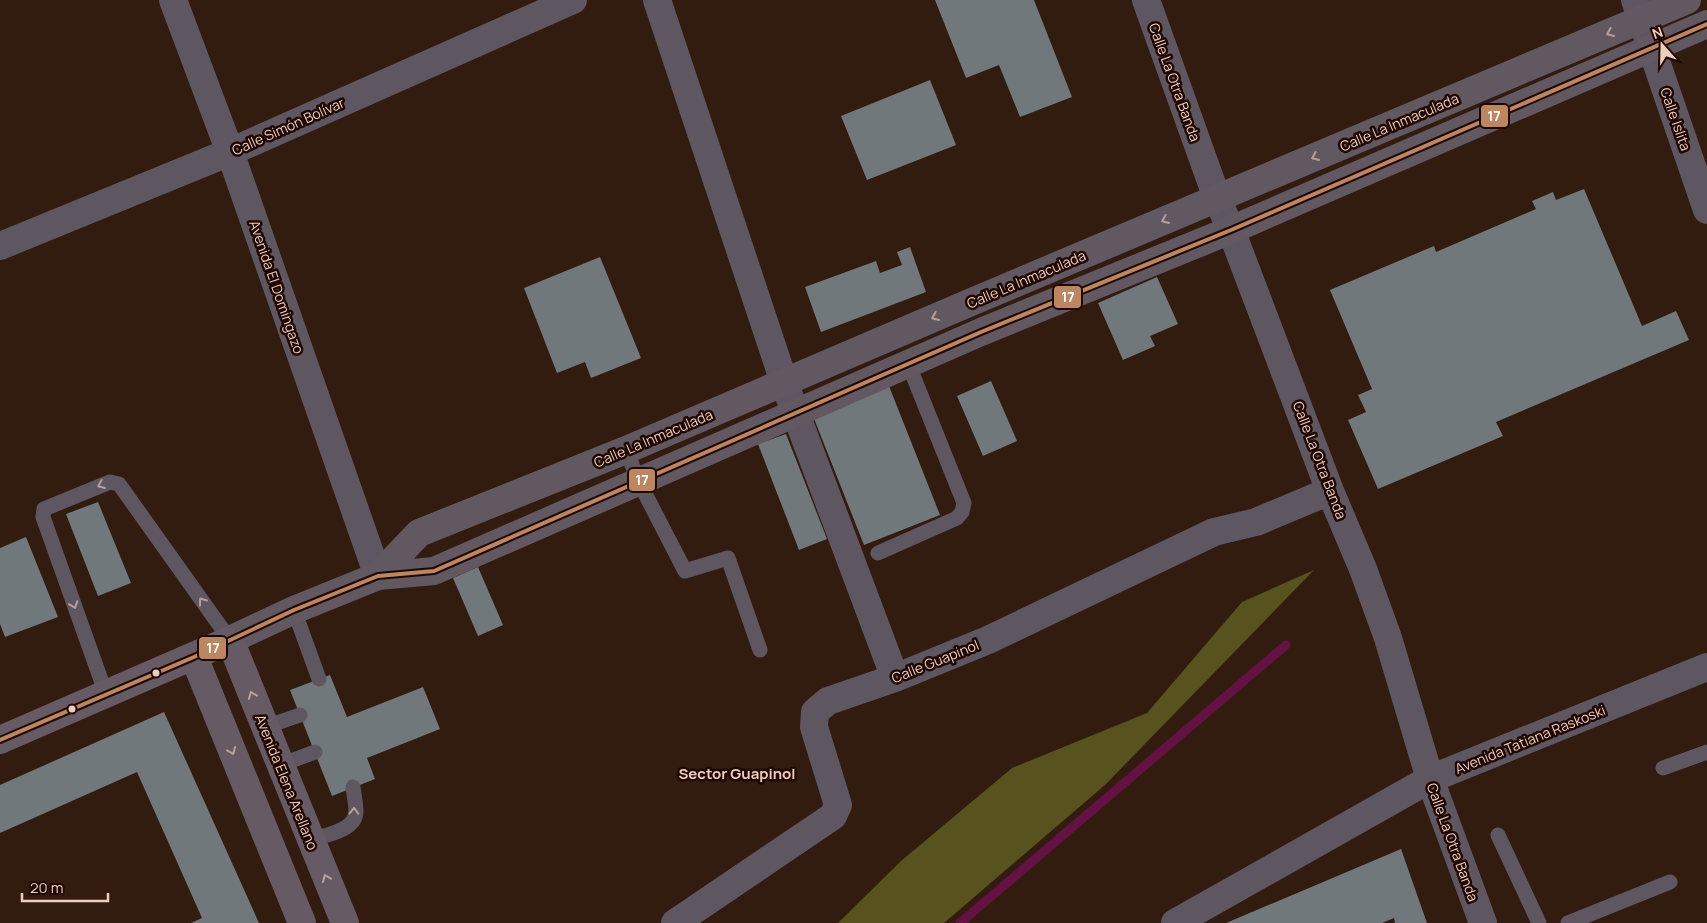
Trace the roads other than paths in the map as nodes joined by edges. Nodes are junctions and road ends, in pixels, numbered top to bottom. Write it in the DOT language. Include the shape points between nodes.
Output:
graph roads {
  1 [pos="173,0"];
  2 [pos="573,0"];
  3 [pos="657,0"];
  4 [pos="1146,0"];
  5 [pos="1687,0"];
  6 [pos="1638,10"];
  7 [pos="1707,24"];
  8 [pos="1652,48"];
  9 [pos="1524,69"];
  10 [pos="1536,97"];
  11 [pos="230,152"];
  12 [pos="1217,198"];
  13 [pos="1707,210"];
  14 [pos="1231,230"];
  15 [pos="0,246"];
  16 [pos="969,303"];
  17 [pos="981,332"];
  18 [pos="908,363"];
  19 [pos="784,382"];
  20 [pos="796,412"];
  21 [pos="626,450"];
  22 [pos="639,482"];
  23 [pos="1330,491"];
  24 [pos="878,552"];
  25 [pos="378,576"];
  26 [pos="294,610"];
  27 [pos="230,640"];
  28 [pos="760,650"];
  29 [pos="194,657"];
  30 [pos="1707,667"];
  31 [pos="895,678"];
  32 [pos="319,679"];
  33 [pos="106,694"];
  34 [pos="300,715"];
  35 [pos="265,727"];
  36 [pos="0,740"];
  37 [pos="315,752"];
  38 [pos="1707,752"];
  39 [pos="280,765"];
  40 [pos="1663,768"];
  41 [pos="1430,779"];
  42 [pos="353,787"];
  43 [pos="1498,835"];
  44 [pos="310,840"];
  45 [pos="1670,882"];
  46 [pos="1603,916"];
  47 [pos="302,923"];
  48 [pos="345,923"];
  49 [pos="675,923"];
  50 [pos="1176,923"];
  51 [pos="1483,923"];
  52 [pos="1539,923"];
  53 [pos="1568,923"];
  1 -- 11 [label="street, Avenida El Domingazo"];
  2 -- 11 [label="street, Calle Simón Bolívar"];
  3 -- 19 [label="street"];
  4 -- 12 [label="street, Calle La Otra Banda"];
  5 -- 6 [label="main road, Calle La Inmaculada"];
  6 -- 8 [label="street, Calle Islita"];
  6 -- 9 [label="main road, Calle La Inmaculada, one-way"];
  7 -- 8 [label="main road, Calle La Inmaculada"];
  8 -- 10 [label="main road, Calle La Inmaculada"];
  8 -- 13 [label="street, Calle Islita"];
  9 -- 10 [label="main road"];
  9 -- 12 [label="main road, Calle La Inmaculada, one-way"];
  10 -- 14 [label="main road, Calle La Inmaculada"];
  11 -- 15 [label="street, Calle Simón Bolívar"];
  11 -- 25 [label="street, Avenida El Domingazo"];
  12 -- 14 [label="street, Calle La Otra Banda"];
  12 -- 16 [label="main road, Calle La Inmaculada, one-way"];
  14 -- 17 [label="main road, Calle La Inmaculada"];
  14 -- 23 [label="street, Calle La Otra Banda"];
  16 -- 17 [label="main road"];
  16 -- 19 [label="main road, Calle La Inmaculada, one-way"];
  17 -- 18 [label="main road, Calle La Inmaculada"];
  18 -- 20 [label="main road, Calle La Inmaculada"];
  18 -- 24 [label="lane" via="964,503 957,518"];
  19 -- 20 [label="street"];
  19 -- 21 [label="main road, Calle La Inmaculada"];
  20 -- 22 [label="main road, Calle La Inmaculada"];
  20 -- 31 [label="street"];
  21 -- 22 [label="lane"];
  21 -- 25 [label="main road, Calle La Inmaculada" via="419,533"];
  22 -- 25 [label="main road, Calle La Inmaculada" via="434,571"];
  22 -- 28 [label="lane" via="685,571 728,558"];
  23 -- 31 [label="street, Calle Guapinol" via="1256,522 1214,532 988,640"];
  23 -- 41 [label="street, Calle La Otra Banda" via="1388,638"];
  25 -- 26 [label="main road, Calle La Inmaculada"];
  26 -- 27 [label="main road, Calle La Inmaculada"];
  26 -- 32 [label="lane"];
  27 -- 29 [label="highway"];
  27 -- 33 [label="lane, one-way" via="118,484 110,482 44,509 43,517"];
  35 -- 27 [label="highway, Avenida Elena Arellano, one-way"];
  29 -- 33 [label="highway"];
  29 -- 47 [label="highway, one-way"];
  30 -- 41 [label="street, Avenida Tatiana Raskoski"];
  31 -- 49 [label="street, Calle Guapinol" via="828,701 814,712 814,727 838,805 833,816"];
  33 -- 36 [label="highway"];
  34 -- 35 [label="lane"];
  35 -- 39 [label="highway, Avenida Elena Arellano"];
  37 -- 39 [label="lane"];
  38 -- 40 [label="lane"];
  39 -- 44 [label="highway, Avenida Elena Arellano"];
  41 -- 50 [label="street, Avenida Tatiana Raskoski"];
  41 -- 51 [label="street, Calle La Otra Banda"];
  44 -- 42 [label="lane, one-way" via="354,822"];
  43 -- 52 [label="lane"];
  48 -- 44 [label="highway, Avenida Elena Arellano, one-way"];
  45 -- 46 [label="lane"];
  46 -- 53 [label="lane"];
}
